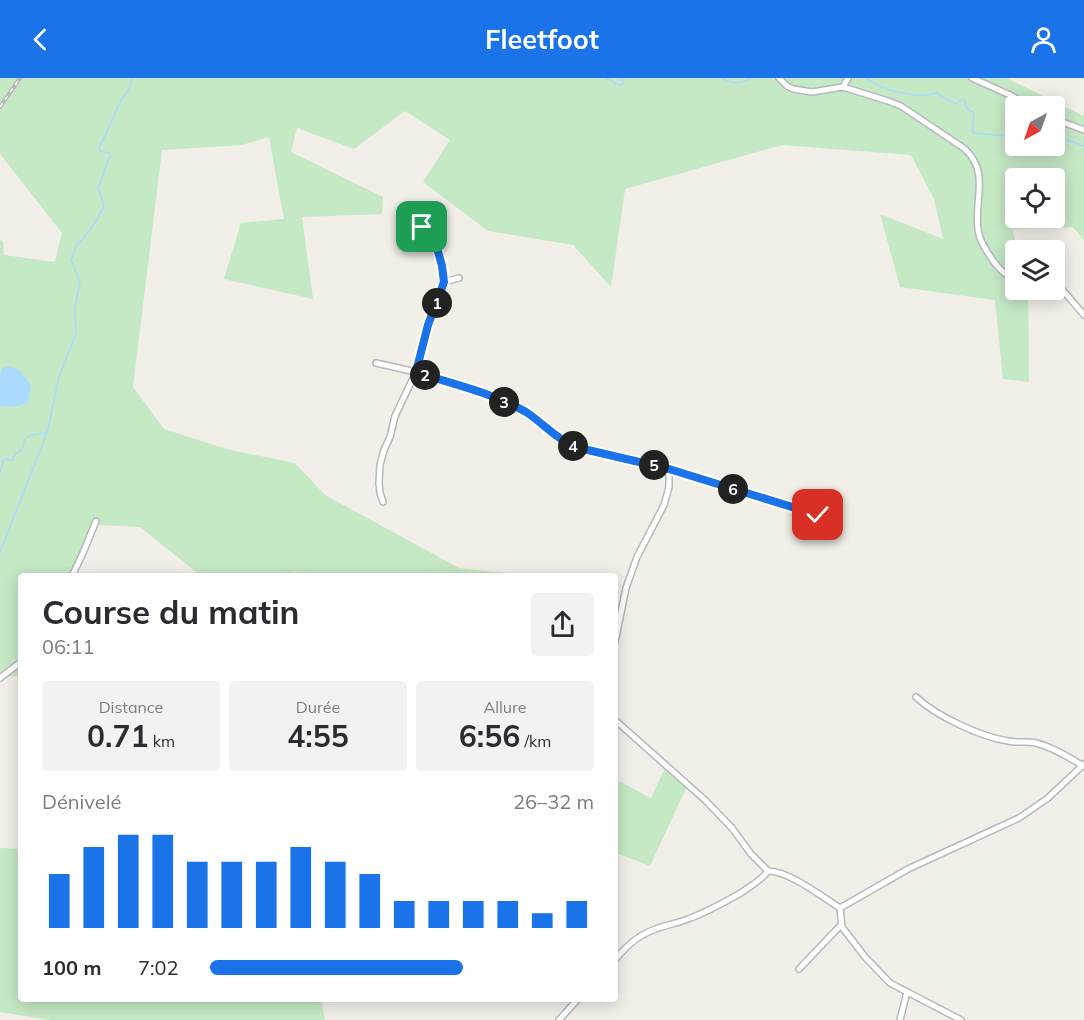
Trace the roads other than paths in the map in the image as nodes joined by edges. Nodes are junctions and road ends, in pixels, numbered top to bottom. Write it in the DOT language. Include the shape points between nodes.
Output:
graph roads {
  1 [pos="848,78"];
  2 [pos="972,78"];
  3 [pos="779,79"];
  4 [pos="843,87"];
  5 [pos="1012,96"];
  6 [pos="1065,123"];
  7 [pos="1084,130"];
  8 [pos="422,227"];
  9 [pos="1005,274"];
  10 [pos="459,278"];
  11 [pos="444,282"];
  12 [pos="1065,293"];
  13 [pos="1084,315"];
  14 [pos="376,363"];
  15 [pos="416,372"];
  16 [pos="669,469"];
  17 [pos="383,502"];
  18 [pos="830,514"];
  19 [pos="96,521"];
  20 [pos="74,573"];
  21 [pos="618,627"];
  22 [pos="18,664"];
  23 [pos="0,678"];
  24 [pos="916,697"];
  25 [pos="618,723"];
  26 [pos="1083,765"];
  27 [pos="768,871"];
  28 [pos="840,908"];
  29 [pos="841,925"];
  30 [pos="618,956"];
  31 [pos="799,969"];
  32 [pos="907,992"];
  33 [pos="575,1002"];
  34 [pos="559,1020"];
  35 [pos="900,1020"];
  36 [pos="961,1020"];
  1 -- 4 [label="street"];
  2 -- 5 [label="street"];
  3 -- 4 [label="street" via="787,86 812,92"];
  4 -- 9 [label="street" via="901,106 970,154 980,179 980,236"];
  6 -- 7 [label="street"];
  8 -- 11 [label="street" via="436,244"];
  10 -- 11 [label="street"];
  11 -- 15 [label="street"];
  12 -- 13 [label="street"];
  14 -- 15 [label="street"];
  15 -- 16 [label="street" via="518,408 575,447"];
  15 -- 17 [label="street" via="395,416 380,465"];
  16 -- 18 [label="street" via="818,515"];
  16 -- 21 [label="street" via="664,505 637,557"];
  19 -- 20 [label="street"];
  22 -- 23 [label="street"];
  24 -- 26 [label="street" via="938,713 985,735 1035,743"];
  25 -- 27 [label="street" via="705,800"];
  26 -- 28 [label="street" via="1048,798 1019,818 908,869"];
  27 -- 28 [label="street" via="795,880"];
  27 -- 30 [label="street" via="752,886 690,919 639,937"];
  28 -- 29 [label="street"];
  29 -- 31 [label="street"];
  29 -- 32 [label="street" via="876,970"];
  32 -- 35 [label="street"];
  32 -- 36 [label="street"];
  33 -- 34 [label="street"];
}
